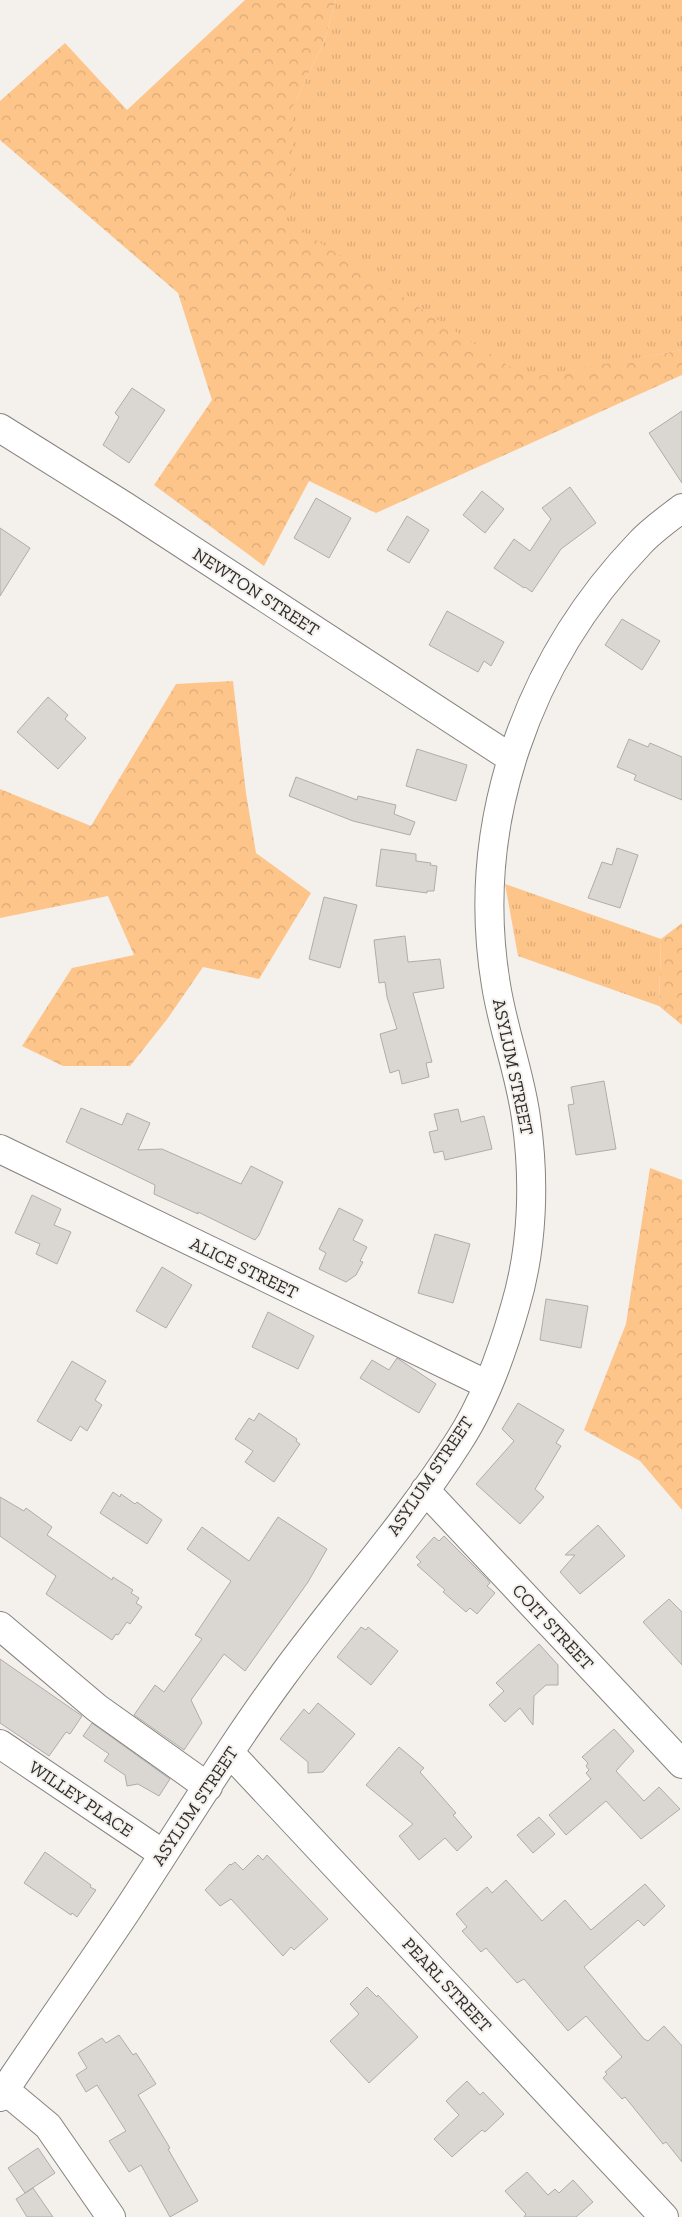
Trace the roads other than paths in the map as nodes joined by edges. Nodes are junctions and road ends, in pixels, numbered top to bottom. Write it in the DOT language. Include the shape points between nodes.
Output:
graph roads {
  1 [pos="0,428"];
  2 [pos="682,508"];
  3 [pos="512,758"];
  4 [pos="0,1150"];
  5 [pos="488,1385"];
  6 [pos="425,1490"];
  7 [pos="0,1626"];
  8 [pos="0,1744"];
  9 [pos="230,1754"];
  10 [pos="682,1764"];
  11 [pos="208,1787"];
  12 [pos="163,1854"];
  13 [pos="2,2091"];
  14 [pos="682,2206"];
  15 [pos="111,2217"];
  16 [pos="664,2217"];
  17 [pos="669,2217"];
  1 -- 3 [label="street, NEWTON STREET"];
  2 -- 3 [label="street, ASYLUM STREET" via="642,540 585,608 544,676"];
  3 -- 5 [label="street, ASYLUM STREET" via="493,853 489,937 496,990 526,1116 531,1214 517,1302"];
  4 -- 5 [label="street, ALICE STREET"];
  5 -- 6 [label="street, ASYLUM STREET" via="461,1438"];
  6 -- 9 [label="street, ASYLUM STREET" via="284,1674"];
  6 -- 10 [label="street, COIT STREET"];
  7 -- 11 [label="street" via="97,1708"];
  8 -- 12 [label="street, WILLEY PLACE"];
  9 -- 11 [label="street, ASYLUM STREET"];
  9 -- 16 [label="street, PEARL STREET"];
  11 -- 12 [label="street, ASYLUM STREET"];
  12 -- 13 [label="street, ASYLUM STREET"];
  13 -- 15 [label="street" via="48,2126"];
  14 -- 17 [label="street"];
}
